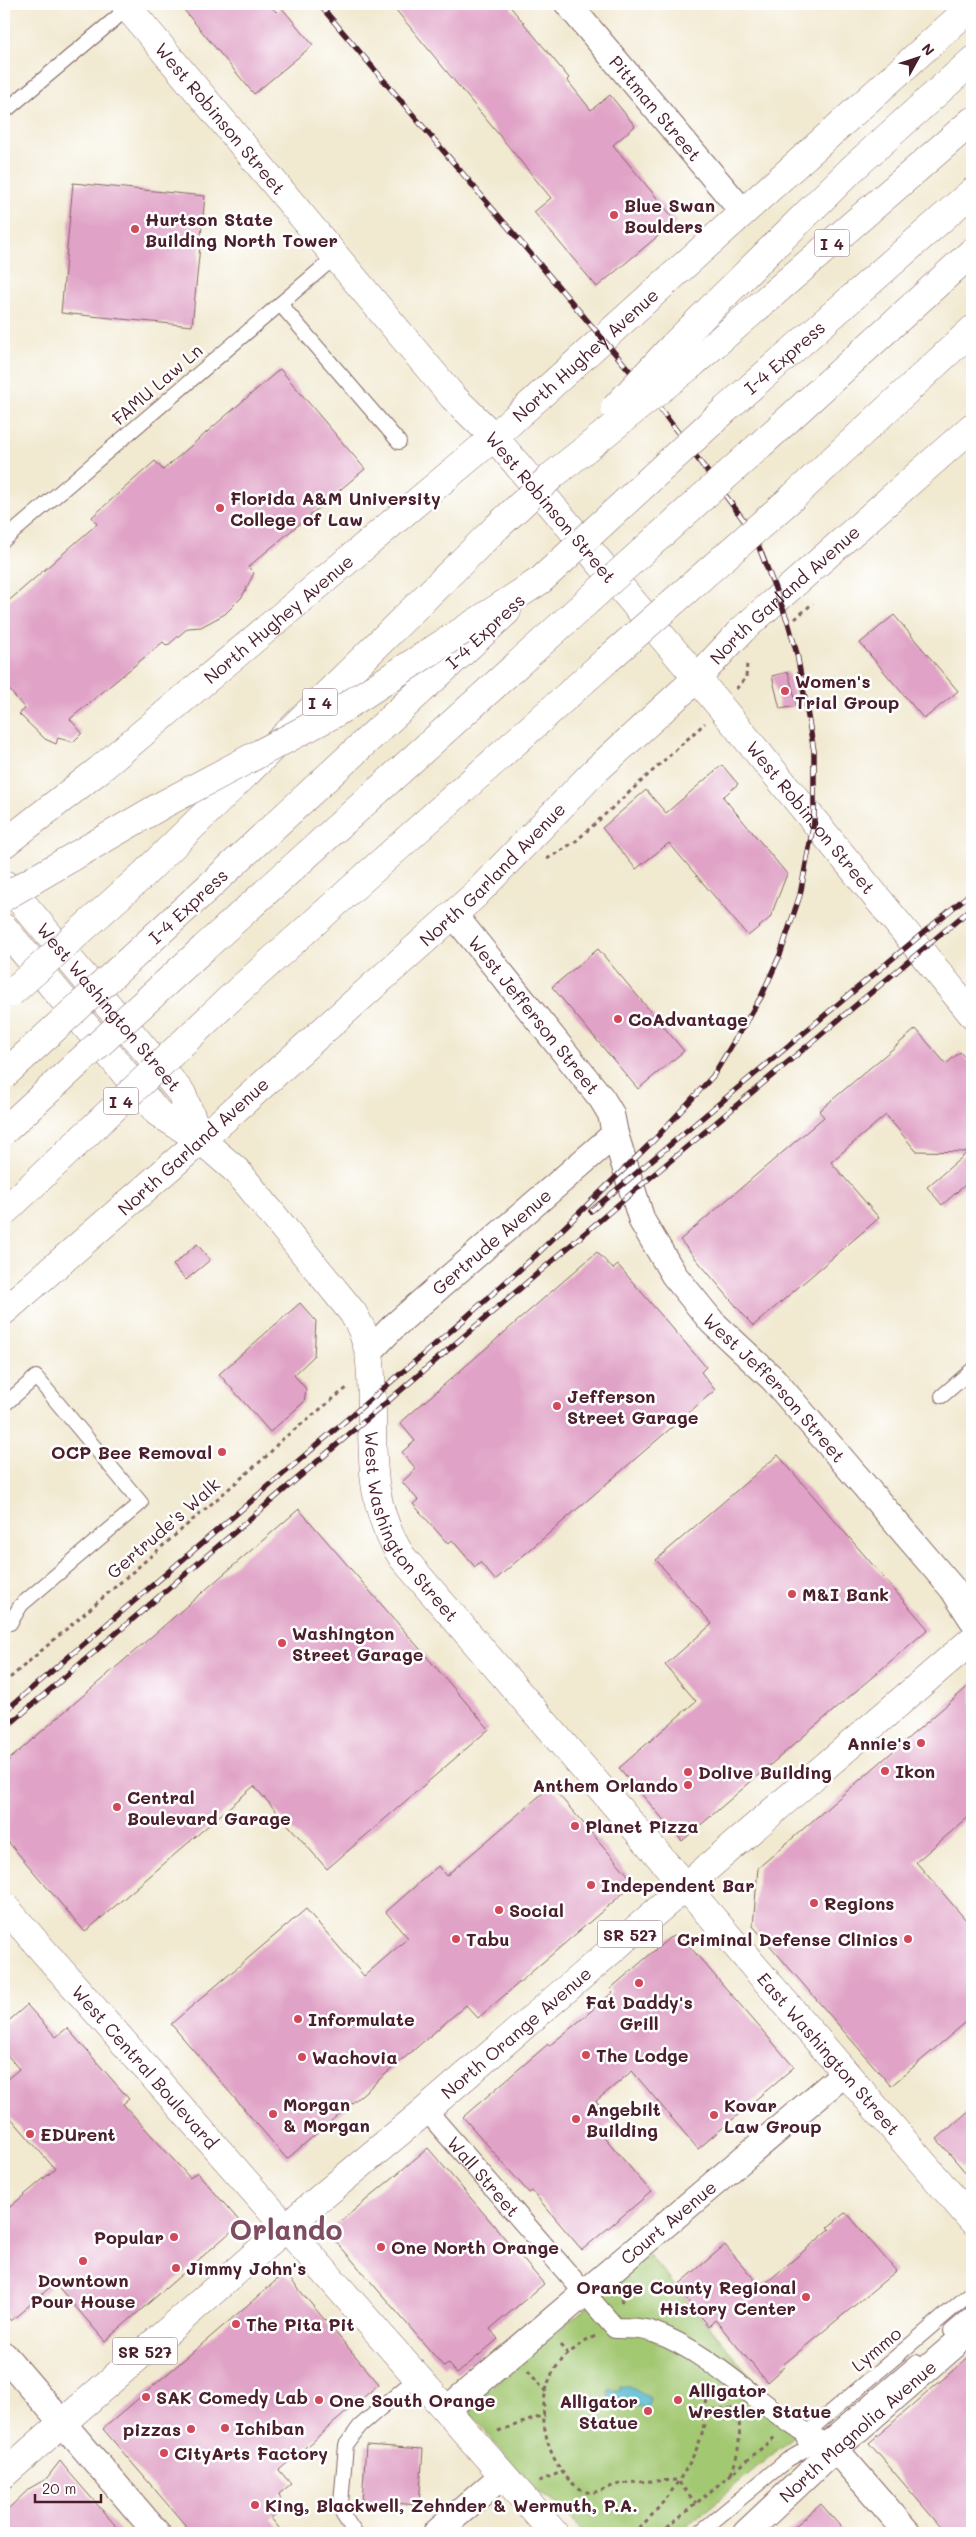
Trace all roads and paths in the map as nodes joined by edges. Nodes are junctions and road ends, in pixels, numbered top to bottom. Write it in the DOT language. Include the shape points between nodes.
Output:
graph roads {
  1 [pos="568,4"];
  2 [pos="127,6"];
  3 [pos="966,11"];
  4 [pos="967,66"];
  5 [pos="4,112"];
  6 [pos="972,121"];
  7 [pos="972,192"];
  8 [pos="743,212"];
  9 [pos="972,252"];
  10 [pos="335,256"];
  11 [pos="280,304"];
  12 [pos="972,330"];
  13 [pos="682,355"];
  14 [pos="972,357"];
  15 [pos="918,379"];
  16 [pos="972,427"];
  17 [pos="494,437"];
  18 [pos="399,442"];
  19 [pos="4,540"];
  20 [pos="541,580"];
  21 [pos="818,598"];
  22 [pos="801,615"];
  23 [pos="697,678"];
  24 [pos="698,730"];
  25 [pos="4,844"];
  26 [pos="544,860"];
  27 [pos="4,884"];
  28 [pos="4,897"];
  29 [pos="454,915"];
  30 [pos="4,928"];
  31 [pos="4,999"];
  32 [pos="972,1014"];
  33 [pos="4,1075"];
  34 [pos="613,1124"];
  35 [pos="4,1131"];
  36 [pos="201,1140"];
  37 [pos="4,1212"];
  38 [pos="4,1311"];
  39 [pos="369,1352"];
  40 [pos="972,1370"];
  41 [pos="340,1392"];
  42 [pos="942,1396"];
  43 [pos="4,1404"];
  44 [pos="4,1615"];
  45 [pos="972,1619"];
  46 [pos="972,1640"];
  47 [pos="4,1683"];
  48 [pos="685,1886"];
  49 [pos="4,1906"];
  50 [pos="846,2072"];
  51 [pos="426,2110"];
  52 [pos="972,2220"];
  53 [pos="286,2228"];
  54 [pos="972,2292"];
  55 [pos="585,2294"];
  56 [pos="972,2313"];
  57 [pos="615,2328"];
  58 [pos="972,2330"];
  59 [pos="556,2340"];
  60 [pos="4,2354"];
  61 [pos="568,2354"];
  62 [pos="524,2367"];
  63 [pos="417,2377"];
  64 [pos="546,2392"];
  65 [pos="738,2408"];
  66 [pos="446,2410"];
  67 [pos="706,2410"];
  68 [pos="545,2415"];
  69 [pos="63,2423"];
  70 [pos="791,2424"];
  71 [pos="493,2433"];
  72 [pos="822,2441"];
  73 [pos="562,2472"];
  74 [pos="4,2474"];
  75 [pos="503,2474"];
  76 [pos="731,2474"];
  77 [pos="677,2480"];
  78 [pos="534,2483"];
  79 [pos="696,2503"];
  80 [pos="157,2533"];
  81 [pos="355,2533"];
  82 [pos="436,2533"];
  83 [pos="554,2533"];
  84 [pos="633,2533"];
  85 [pos="661,2533"];
  86 [pos="699,2533"];
  87 [pos="746,2533"];
  88 [pos="908,2533"];
  1 -- 8 [label="street, Pittman Street"];
  2 -- 5 [label="lane"];
  2 -- 10 [label="main road, West Robinson Street"];
  3 -- 8 [label="main road, North Hughey Avenue"];
  4 -- 13 [label="main road" via="852,169"];
  6 -- 13 [label="main road, I 4"];
  7 -- 20 [label="main road, I-4 Express, bridge" via="726,409"];
  8 -- 17 [label="main road, North Hughey Avenue"];
  9 -- 35 [label="main road, bridge"];
  10 -- 11 [label="lane, FAMU Law Ln"];
  10 -- 17 [label="main road, West Robinson Street" via="453,397"];
  11 -- 18 [label="lane"];
  11 -- 19 [label="lane, FAMU Law Ln"];
  12 -- 15 [label="main road, I 4"];
  13 -- 31 [label="main road, I 4, bridge" via="497,527 142,876"];
  14 -- 15 [label="main road"];
  15 -- 37 [label="main road, I 4, bridge" via="794,496 239,990"];
  16 -- 23 [label="main road, North Garland Avenue" via="742,630"];
  17 -- 23 [label="main road, West Robinson Street"];
  17 -- 25 [label="main road, North Hughey Avenue" via="99,770"];
  20 -- 28 [label="main road, bridge" via="334,714 164,804"];
  20 -- 33 [label="main road, I-4 Express, bridge"];
  21 -- 22 [label="path"];
  23 -- 29 [label="main road, North Garland Avenue" via="594,772"];
  23 -- 32 [label="main road, West Robinson Street"];
  24 -- 26 [label="path" via="576,841"];
  27 -- 36 [label="main road, West Washington Street" via="182,1094"];
  29 -- 34 [label="street, West Jefferson Street" via="596,1090"];
  29 -- 36 [label="main road, North Garland Avenue"];
  30 -- 36 [label="main road, West Washington Street" via="158,1113"];
  34 -- 39 [label="street, Gertrude Avenue"];
  34 -- 45 [label="street, West Jefferson Street" via="642,1221 674,1275 712,1322 785,1393 952,1588"];
  36 -- 38 [label="main road, North Garland Avenue"];
  36 -- 39 [label="main road, West Washington Street" via="238,1172 345,1301 359,1323"];
  39 -- 48 [label="main road, West Washington Street" via="374,1485 379,1511 395,1547"];
  40 -- 42 [label="lane"];
  41 -- 47 [label="path, Gertrude's Walk"];
  43 -- 44 [label="lane" via="36,1377 141,1503 21,1605 10,1623"];
  46 -- 48 [label="main road, North Orange Avenue / SR 527"];
  48 -- 50 [label="main road, East Washington Street"];
  48 -- 51 [label="main road, North Orange Avenue / SR 527"];
  49 -- 53 [label="main road, West Central Boulevard"];
  50 -- 52 [label="main road, East Washington Street"];
  50 -- 55 [label="street, Court Avenue"];
  51 -- 53 [label="main road, North Orange Avenue / SR 527"];
  51 -- 55 [label="street, Wall Street"];
  53 -- 63 [label="main road, West Central Boulevard"];
  53 -- 69 [label="main road, SR 527"];
  54 -- 72 [label="lane, Lymmo" via="817,2424"];
  55 -- 57 [label="street, Wall Street"];
  55 -- 66 [label="street, Court Avenue"];
  56 -- 72 [label="lane, Lymmo"];
  57 -- 61 [label="path" via="596,2335"];
  57 -- 70 [label="street" via="655,2332 671,2340 714,2366"];
  58 -- 72 [label="street, North Magnolia Avenue"];
  59 -- 61 [label="path"];
  60 -- 69 [label="street"];
  61 -- 64 [label="path" via="553,2372"];
  62 -- 64 [label="path"];
  63 -- 66 [label="main road, West Central Boulevard"];
  63 -- 81 [label="lane" via="360,2426 346,2445 341,2503 343,2515"];
  64 -- 68 [label="path"];
  65 -- 76 [label="path" via="741,2431 739,2455"];
  66 -- 75 [label="main road, West Central Boulevard"];
  67 -- 77 [label="path" via="701,2438"];
  68 -- 71 [label="path"];
  68 -- 73 [label="path" via="550,2450"];
  69 -- 74 [label="main road, SR 527"];
  69 -- 80 [label="street"];
  70 -- 72 [label="street"];
  70 -- 76 [label="path"];
  72 -- 86 [label="lane, Lymmo" via="787,2460"];
  72 -- 87 [label="street, North Magnolia Avenue"];
  72 -- 88 [label="street"];
  73 -- 77 [label="path" via="586,2492 619,2484"];
  73 -- 78 [label="path"];
  75 -- 82 [label="street"];
  75 -- 83 [label="main road, West Central Boulevard"];
  76 -- 79 [label="path"];
  77 -- 79 [label="path"];
  77 -- 84 [label="path" via="659,2509"];
  79 -- 85 [label="path"];
}
